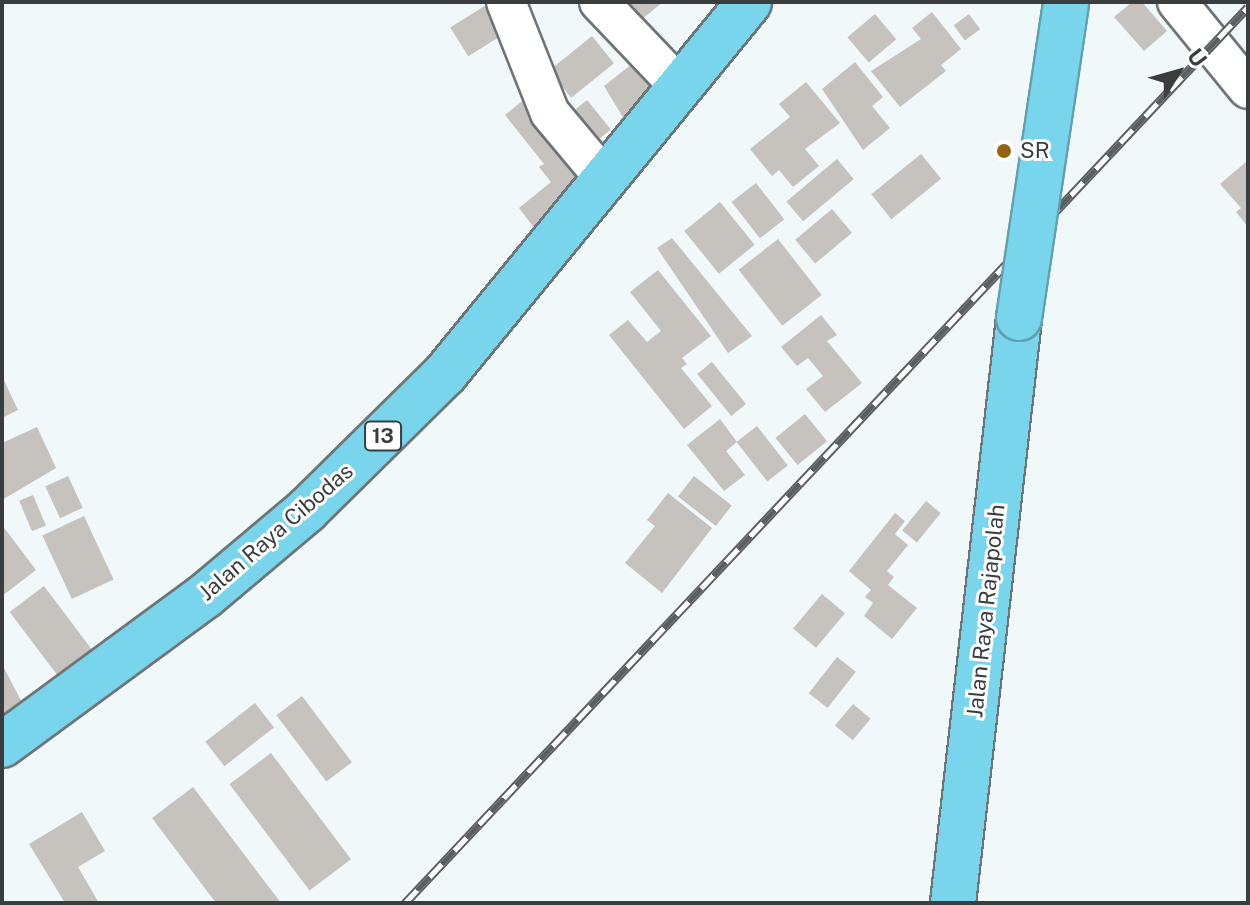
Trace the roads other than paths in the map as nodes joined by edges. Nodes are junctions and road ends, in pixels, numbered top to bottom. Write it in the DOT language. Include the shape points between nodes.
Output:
graph roads {
  1 [pos="506,2"];
  2 [pos="599,2"];
  3 [pos="749,2"];
  4 [pos="764,2"];
  5 [pos="1066,2"];
  6 [pos="1177,2"];
  7 [pos="692,75"];
  8 [pos="1248,89"];
  9 [pos="606,180"];
  10 [pos="2,745"];
  11 [pos="953,903"];
  1 -- 9 [label="street" via="550,113"];
  2 -- 7 [label="street"];
  3 -- 7 [label="highway, Jalan Raya Cibodas / 13"];
  4 -- 7 [label="highway, Jalan Raya Cibodas / 13"];
  5 -- 11 [label="highway, Jalan Raya Rajapolah, bridge" via="1019,318"];
  6 -- 8 [label="street"];
  7 -- 9 [label="highway, Jalan Raya Cibodas / 13"];
  9 -- 10 [label="highway, Jalan Raya Cibodas / 13" via="445,374 307,510 205,596"];
}
